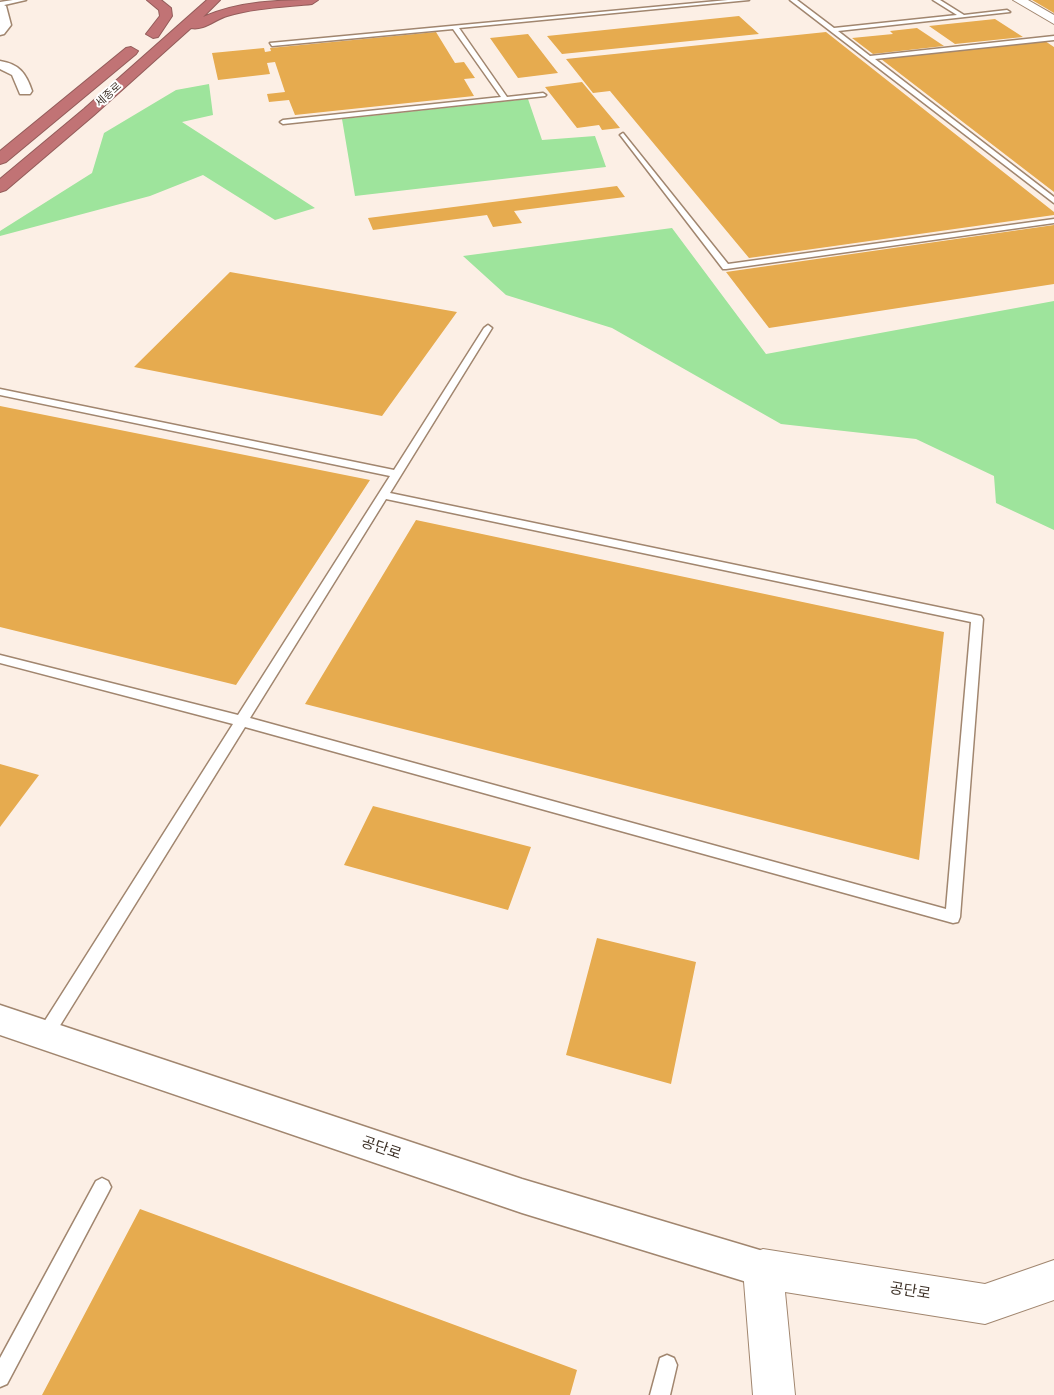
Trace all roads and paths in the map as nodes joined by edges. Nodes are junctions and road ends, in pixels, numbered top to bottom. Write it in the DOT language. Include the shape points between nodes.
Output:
graph roads {
  1 [pos="23,0"];
  2 [pos="153,0"];
  3 [pos="214,0"];
  4 [pos="259,0"];
  5 [pos="746,0"];
  6 [pos="793,0"];
  7 [pos="936,0"];
  8 [pos="1019,0"];
  9 [pos="309,1"];
  10 [pos="188,6"];
  11 [pos="1,11"];
  12 [pos="1007,12"];
  13 [pos="962,16"];
  14 [pos="1054,20"];
  15 [pos="454,26"];
  16 [pos="832,30"];
  17 [pos="0,31"];
  18 [pos="178,33"];
  19 [pos="153,34"];
  20 [pos="1054,38"];
  21 [pos="272,44"];
  22 [pos="869,58"];
  23 [pos="0,65"];
  24 [pos="25,91"];
  25 [pos="543,95"];
  26 [pos="505,99"];
  27 [pos="283,122"];
  28 [pos="623,135"];
  29 [pos="0,159"];
  30 [pos="0,187"];
  31 [pos="1054,201"];
  32 [pos="1054,221"];
  33 [pos="488,328"];
  34 [pos="0,392"];
  35 [pos="397,474"];
  36 [pos="384,495"];
  37 [pos="0,659"];
  38 [pos="242,721"];
  39 [pos="0,1020"];
  40 [pos="45,1036"];
  41 [pos="102,1187"];
  42 [pos="763,1269"];
  43 [pos="1054,1280"];
  44 [pos="667,1365"];
  45 [pos="0,1377"];
  46 [pos="660,1395"];
  47 [pos="774,1395"];
  1 -- 11 [label="lane"];
  2 -- 19 [label="highway" via="165,8 166,16"];
  3 -- 18 [label="highway, 세종로"];
  4 -- 9 [label="highway"];
  5 -- 15 [label="lane"];
  6 -- 16 [label="lane"];
  7 -- 13 [label="lane"];
  8 -- 14 [label="street"];
  9 -- 18 [label="highway" via="222,13"];
  10 -- 19 [label="highway, 세종로"];
  11 -- 17 [label="street" via="5,26"];
  12 -- 13 [label="lane"];
  13 -- 16 [label="lane"];
  15 -- 21 [label="lane"];
  15 -- 26 [label="lane"];
  16 -- 22 [label="lane"];
  18 -- 30 [label="highway, 세종로"];
  19 -- 29 [label="highway, 세종로"];
  20 -- 22 [label="lane"];
  22 -- 31 [label="lane"];
  23 -- 24 [label="street" via="7,65 20,75"];
  25 -- 26 [label="lane"];
  26 -- 27 [label="lane"];
  28 -- 32 [label="lane" via="726,267"];
  33 -- 35 [label="lane"];
  34 -- 35 [label="lane"];
  35 -- 36 [label="lane"];
  36 -- 38 [label="lane"];
  36 -- 38 [label="lane" via="977,619 953,917"];
  37 -- 38 [label="lane"];
  38 -- 40 [label="lane"];
  39 -- 40 [label="street, 공단로"];
  40 -- 42 [label="street, 공단로" via="522,1196"];
  41 -- 45 [label="lane"];
  42 -- 43 [label="street, 공단로" via="986,1304"];
  42 -- 47 [label="street"];
  44 -- 46 [label="lane"];
}
